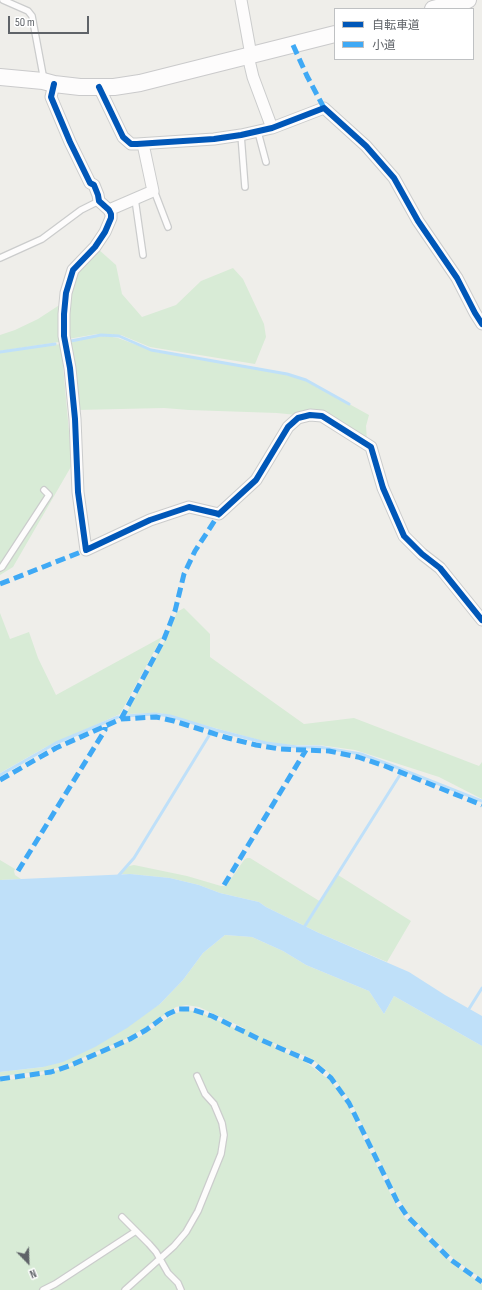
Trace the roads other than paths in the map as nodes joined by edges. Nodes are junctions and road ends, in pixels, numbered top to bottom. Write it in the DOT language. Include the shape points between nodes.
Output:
graph roads {
  1 [pos="3,0"];
  2 [pos="241,0"];
  3 [pos="468,0"];
  4 [pos="437,8"];
  5 [pos="334,34"];
  6 [pos="250,56"];
  7 [pos="0,77"];
  8 [pos="48,83"];
  9 [pos="99,87"];
  10 [pos="272,128"];
  11 [pos="258,132"];
  12 [pos="241,135"];
  13 [pos="143,144"];
  14 [pos="266,162"];
  15 [pos="245,187"];
  16 [pos="153,191"];
  17 [pos="135,199"];
  18 [pos="99,201"];
  19 [pos="110,210"];
  20 [pos="168,227"];
  21 [pos="143,256"];
  22 [pos="0,258"];
  23 [pos="482,324"];
  24 [pos="44,490"];
  25 [pos="0,568"];
  26 [pos="482,620"];
  27 [pos="196,1076"];
  28 [pos="122,1217"];
  29 [pos="136,1231"];
  30 [pos="159,1259"];
  31 [pos="42,1290"];
  32 [pos="125,1290"];
  33 [pos="181,1290"];
  1 -- 8 [label="lane" via="28,11 32,16 43,75"];
  2 -- 6 [label="street"];
  3 -- 4 [label="street"];
  5 -- 6 [label="street"];
  6 -- 9 [label="street" via="140,83"];
  6 -- 10 [label="street" via="253,77"];
  7 -- 8 [label="street"];
  8 -- 9 [label="street"];
  8 -- 18 [label="street" via="51,97 70,142 90,183 94,185"];
  9 -- 13 [label="street" via="123,137 131,144"];
  10 -- 11 [label="street"];
  10 -- 23 [label="street" via="324,108 361,141 394,178 418,221 458,278"];
  11 -- 12 [label="street"];
  11 -- 14 [label="lane"];
  12 -- 13 [label="street"];
  12 -- 15 [label="lane"];
  13 -- 16 [label="street"];
  16 -- 17 [label="street"];
  16 -- 20 [label="lane"];
  17 -- 19 [label="street"];
  17 -- 21 [label="lane"];
  18 -- 19 [label="street"];
  18 -- 22 [label="lane" via="81,210 42,239"];
  19 -- 26 [label="street" via="111,218 105,232 95,247 73,270 66,293 64,314 64,336 75,419 78,492 86,550 150,520 189,507 219,514 256,480 288,427 298,418 322,416 371,447 383,488 404,536 440,568"];
  24 -- 25 [label="lane" via="49,495"];
  27 -- 30 [label="lane" via="205,1094 214,1104 222,1123 224,1135 221,1154 198,1211 186,1232"];
  28 -- 29 [label="lane"];
  29 -- 30 [label="lane" via="156,1252"];
  29 -- 31 [label="lane"];
  30 -- 32 [label="lane"];
  30 -- 33 [label="lane"];
}
